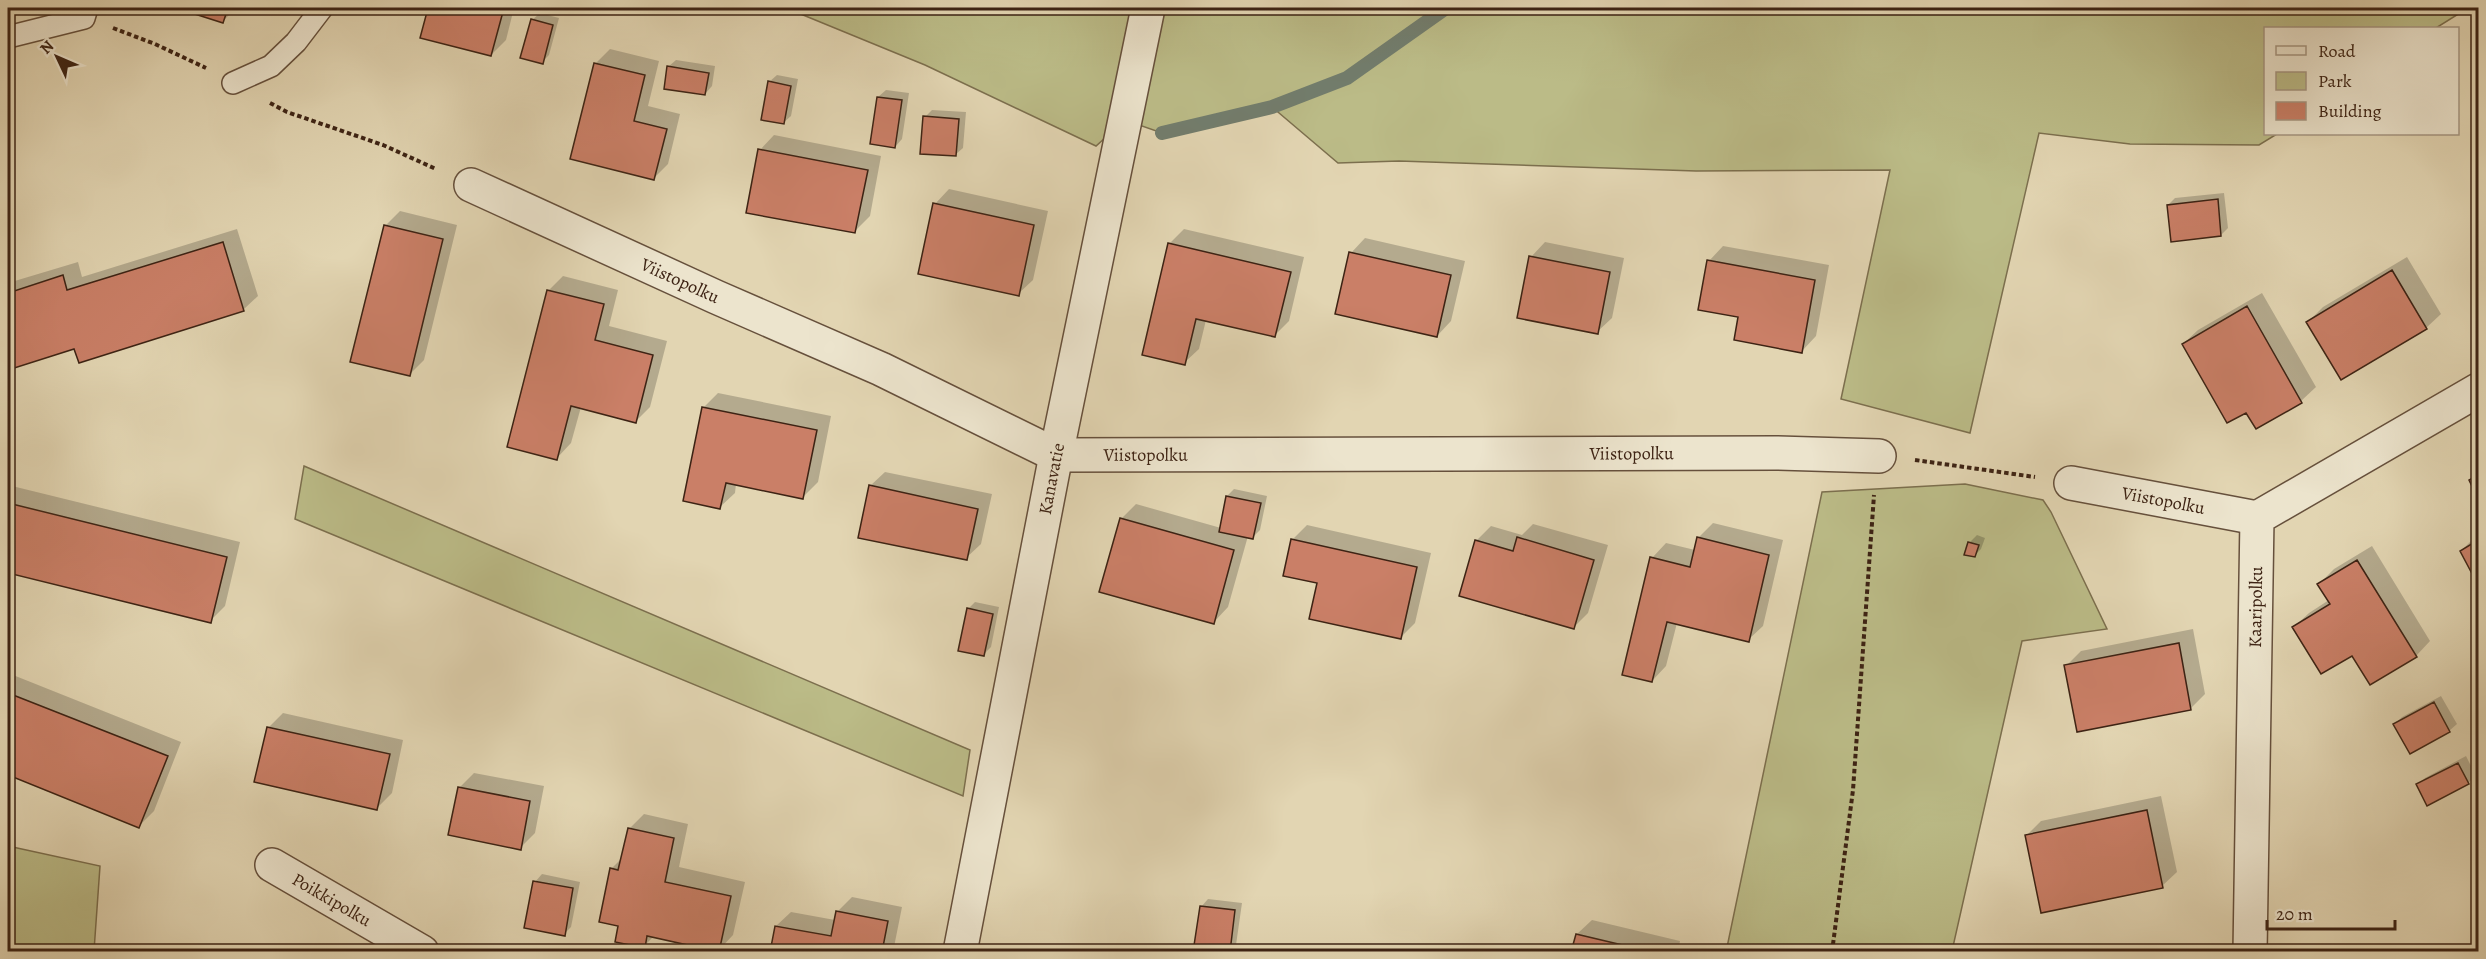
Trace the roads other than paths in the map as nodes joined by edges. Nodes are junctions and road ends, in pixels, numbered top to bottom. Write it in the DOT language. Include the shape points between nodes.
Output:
graph roads {
  1 [pos="87,8"];
  2 [pos="322,8"];
  3 [pos="1148,8"];
  4 [pos="8,37"];
  5 [pos="233,83"];
  6 [pos="471,184"];
  7 [pos="2478,390"];
  8 [pos="1056,455"];
  9 [pos="1879,456"];
  10 [pos="2071,483"];
  11 [pos="2257,518"];
  12 [pos="272,865"];
  13 [pos="422,951"];
  14 [pos="960,951"];
  15 [pos="2250,951"];
  1 -- 4 [label="lane" via="84,18"];
  2 -- 5 [label="lane" via="271,66"];
  3 -- 8 [label="street, Kanavatie"];
  6 -- 8 [label="street, Viistopolku" via="881,369"];
  7 -- 11 [label="street"];
  8 -- 9 [label="street, Viistopolku"];
  8 -- 14 [label="street, Kanavatie"];
  10 -- 11 [label="street, Viistopolku"];
  11 -- 15 [label="street, Kaaripolku"];
  12 -- 13 [label="street, Poikkipolku"];
}
